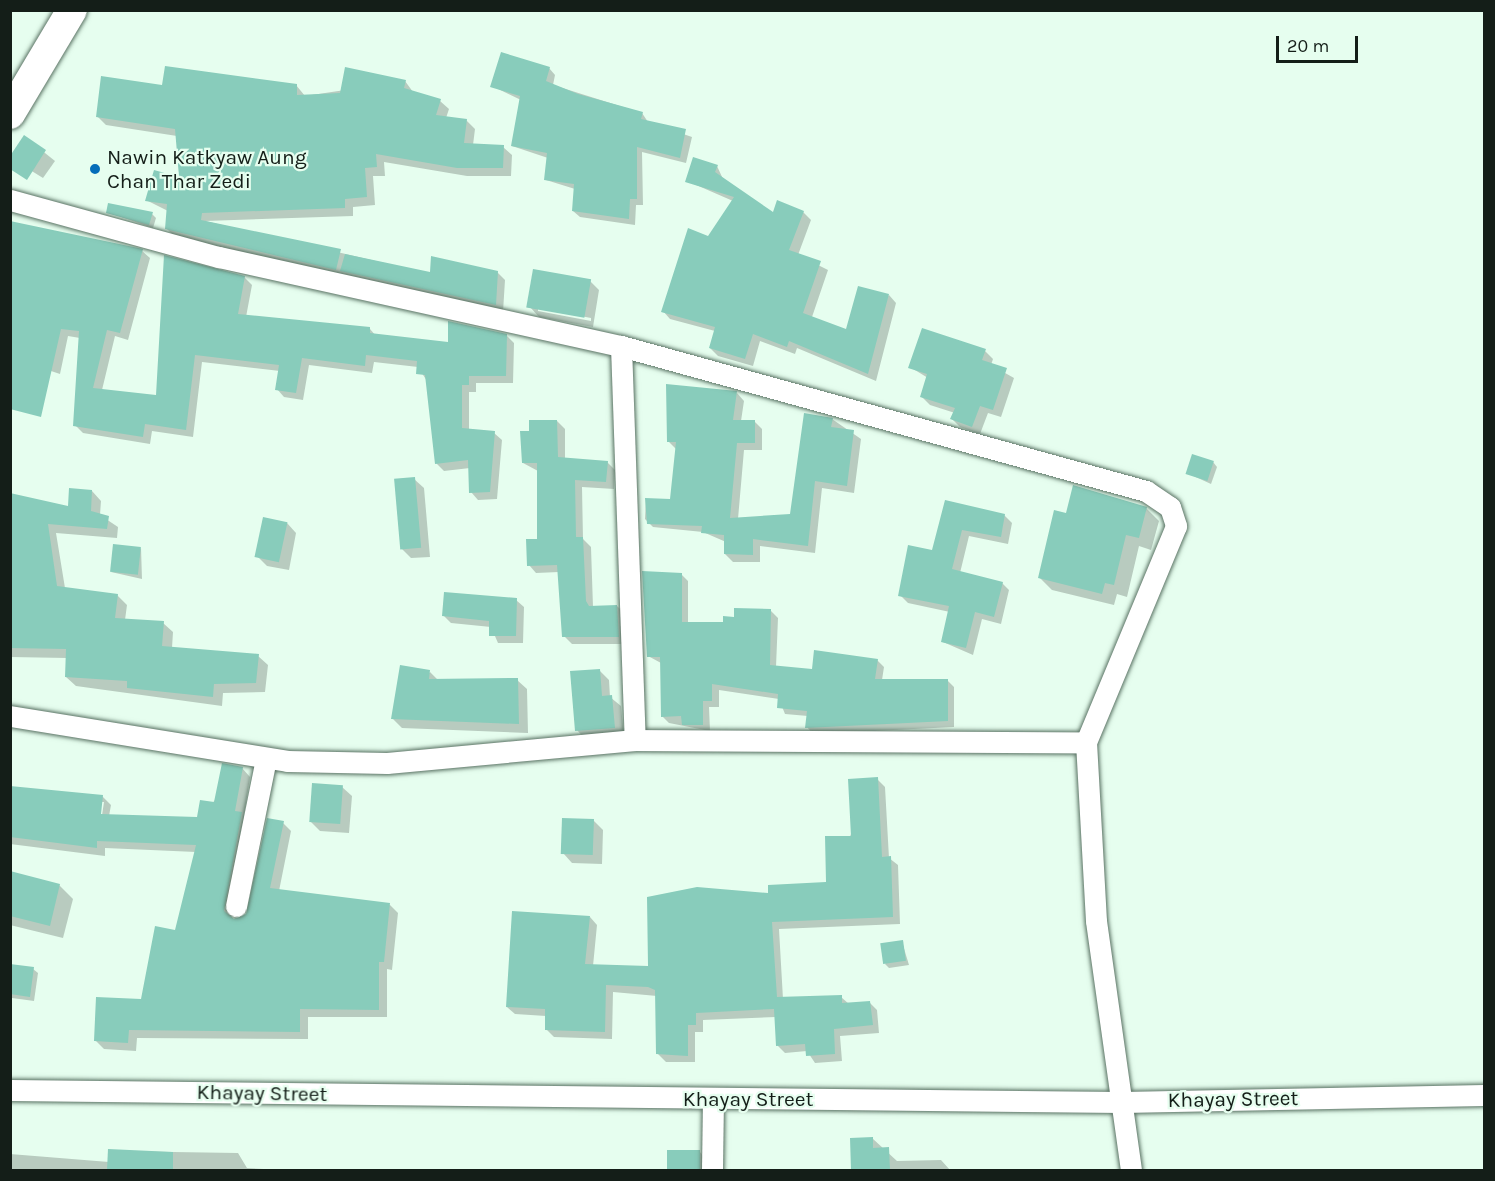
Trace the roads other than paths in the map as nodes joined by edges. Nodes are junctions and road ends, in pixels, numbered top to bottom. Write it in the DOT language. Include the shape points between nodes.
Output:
graph roads {
  1 [pos="72,10"];
  2 [pos="10,114"];
  3 [pos="10,200"];
  4 [pos="621,346"];
  5 [pos="10,716"];
  6 [pos="635,740"];
  7 [pos="1086,742"];
  8 [pos="266,759"];
  9 [pos="236,906"];
  10 [pos="10,1090"];
  11 [pos="1485,1095"];
  12 [pos="713,1099"];
  13 [pos="1122,1101"];
  14 [pos="712,1170"];
  15 [pos="1131,1170"];
  1 -- 2 [label="main road"];
  3 -- 4 [label="street" via="219,257"];
  4 -- 6 [label="street"];
  4 -- 7 [label="street" via="1146,491 1170,507 1176,526"];
  5 -- 8 [label="street"];
  6 -- 7 [label="street"];
  6 -- 8 [label="street" via="387,763"];
  7 -- 13 [label="street" via="1096,921"];
  8 -- 9 [label="street"];
  10 -- 12 [label="street, Khayay Street"];
  11 -- 13 [label="street, Khayay Street"];
  12 -- 13 [label="street, Khayay Street"];
  12 -- 14 [label="street"];
  13 -- 15 [label="street"];
}
